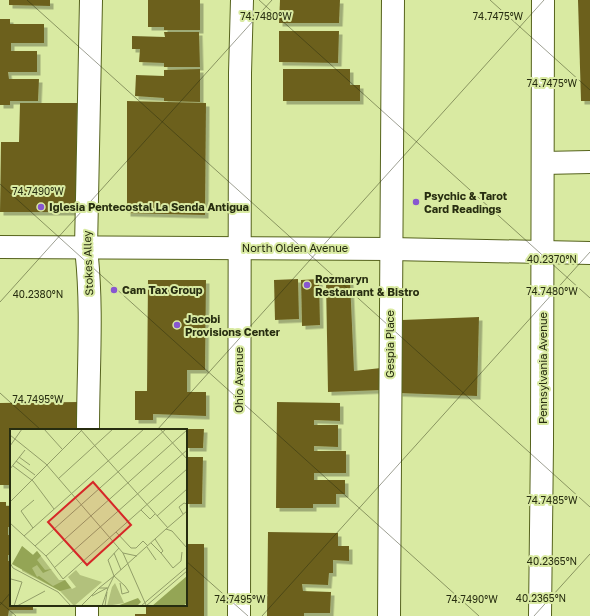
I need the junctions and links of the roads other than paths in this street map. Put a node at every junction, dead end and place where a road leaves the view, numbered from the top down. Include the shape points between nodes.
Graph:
1 (91, 0) edge
2 (242, 0) edge
3 (393, 0) edge
4 (543, 0) edge
5 (590, 162) edge
6 (543, 163) junction
7 (0, 247) edge
8 (86, 248) junction
9 (240, 248) junction
10 (390, 249) junction
11 (543, 252) junction
12 (590, 253) edge
13 (88, 429) edge
14 (87, 606) edge
15 (86, 616) edge
16 (239, 616) edge
17 (389, 616) edge
18 (540, 616) edge

1 - 8 street, Stokes Alley
2 - 9 street, Ohio Avenue
3 - 10 street, Gespia Place
4 - 6 street, Pennsylvania Avenue
5 - 6 street
6 - 11 street, Pennsylvania Avenue
7 - 8 street, North Olden Avenue
8 - 9 street, North Olden Avenue
8 - 13 street, Stokes Alley via 90,280
9 - 10 street, North Olden Avenue
9 - 16 street, Ohio Avenue
10 - 11 street, North Olden Avenue
10 - 17 street, Gespia Place
11 - 12 street, North Olden Avenue
11 - 18 street, Pennsylvania Avenue
14 - 15 street

